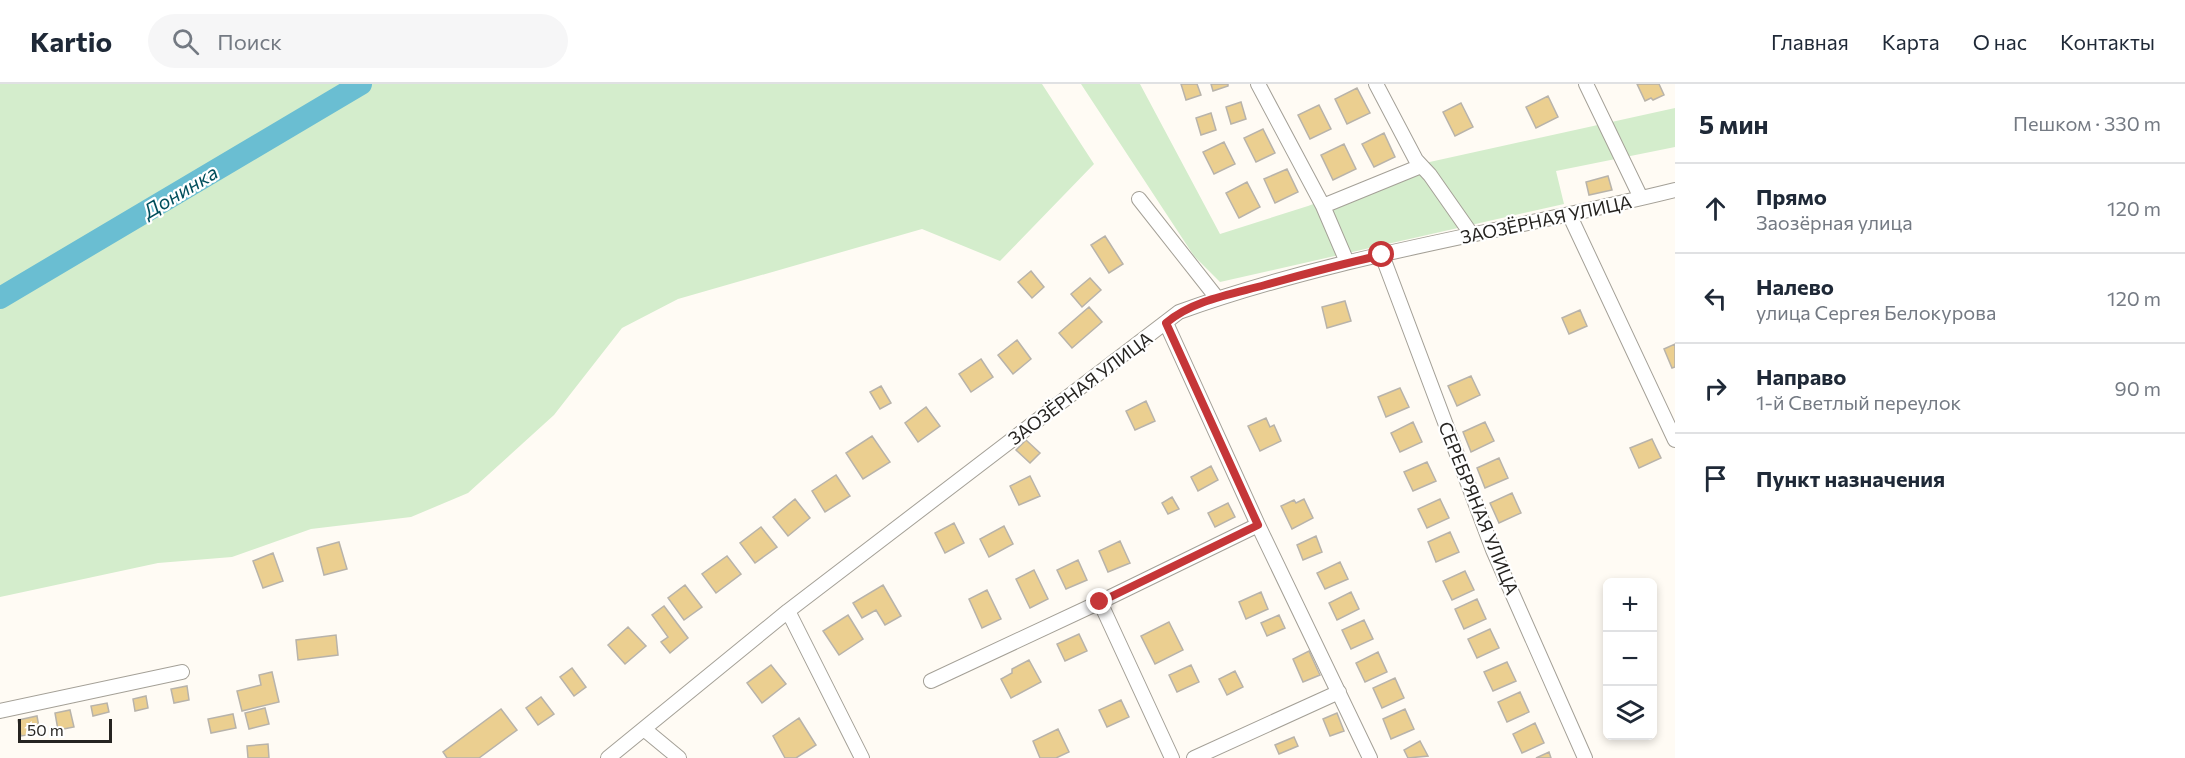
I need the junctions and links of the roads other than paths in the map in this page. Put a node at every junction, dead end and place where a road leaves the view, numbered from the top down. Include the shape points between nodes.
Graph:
1 (1258, 84) edge
2 (1376, 84) edge
3 (1586, 84) edge
4 (1421, 166) junction
5 (1675, 190) edge
6 (1641, 198) junction
7 (1139, 199) dead end
8 (1323, 206) junction
9 (1569, 214) junction
10 (1472, 235) junction
11 (1382, 255) junction
12 (1347, 262) junction
13 (1217, 298) junction
14 (1166, 323) junction
15 (1675, 440) edge
16 (1258, 525) junction
17 (1100, 602) junction
18 (788, 611) junction
19 (182, 672) dead end
20 (931, 681) dead end
21 (1338, 692) junction
22 (0, 711) edge
23 (644, 729) junction
24 (608, 758) edge
25 (679, 758) edge
26 (862, 758) edge
27 (1172, 758) edge
28 (1194, 758) edge
29 (1370, 758) edge
30 (1585, 758) edge

1 - 8 street
2 - 4 street
3 - 6 street
4 - 8 street
4 - 10 street
5 - 6 street, ЗАОЗЁРНАЯ УЛИЦА
6 - 9 street, ЗАОЗЁРНАЯ УЛИЦА
7 - 13 street
8 - 12 street
9 - 10 street, ЗАОЗЁРНАЯ УЛИЦА
9 - 15 street
10 - 11 street, ЗАОЗЁРНАЯ УЛИЦА
11 - 12 street, ЗАОЗЁРНАЯ УЛИЦА
11 - 30 street, СЕРЕБРЯНАЯ УЛИЦА via 1493,550
12 - 13 street, ЗАОЗЁРНАЯ УЛИЦА
13 - 14 street, ЗАОЗЁРНАЯ УЛИЦА via 1179,312
14 - 16 street
14 - 18 street, ЗАОЗЁРНАЯ УЛИЦА
16 - 17 street
16 - 21 street
17 - 20 street
17 - 27 street
18 - 23 street, ЗАОЗЁРНАЯ УЛИЦА
18 - 26 street
19 - 22 street
21 - 28 street
21 - 29 street
23 - 24 street, ЗАОЗЁРНАЯ УЛИЦА
23 - 25 street

